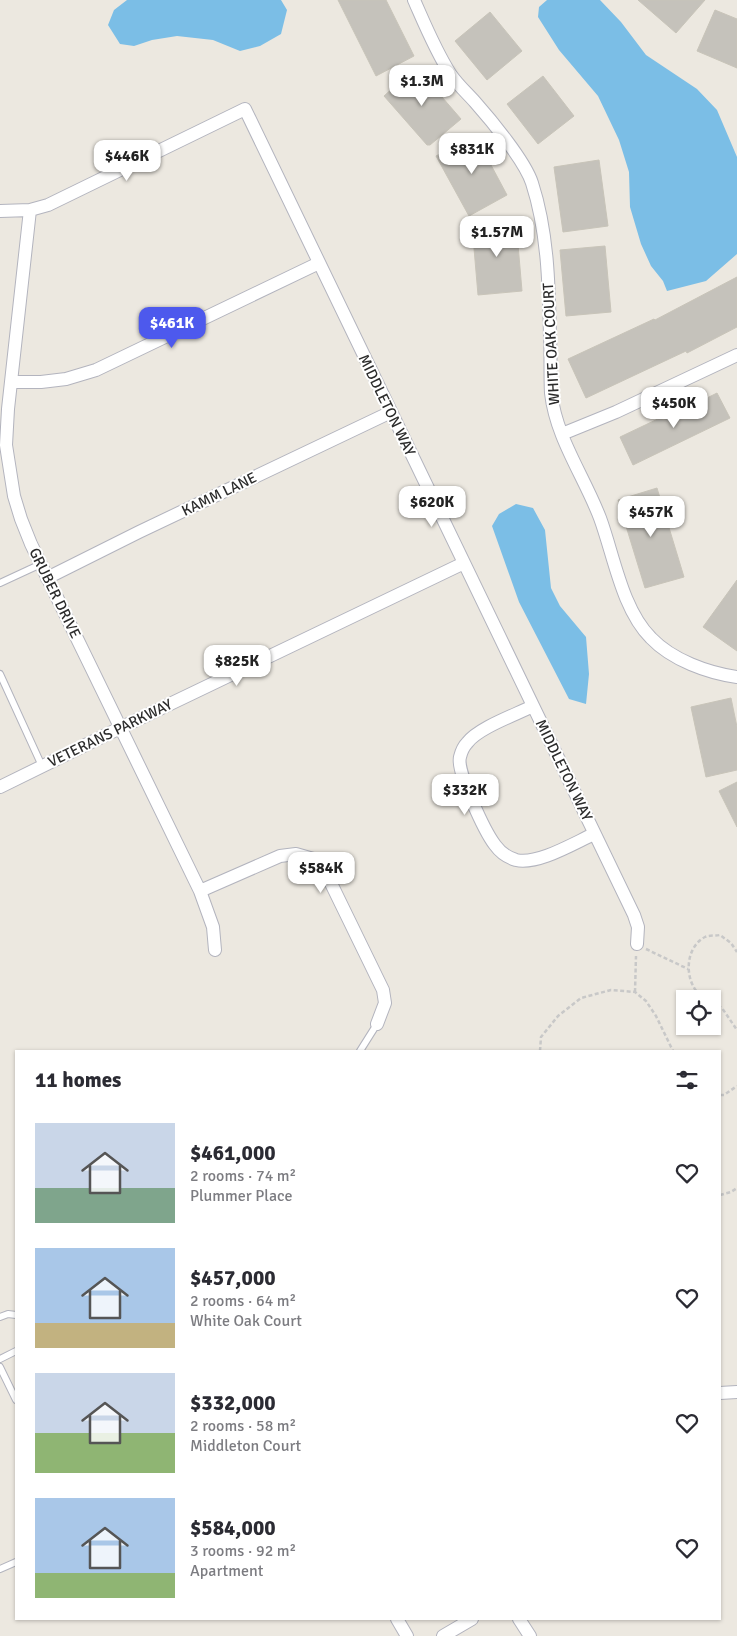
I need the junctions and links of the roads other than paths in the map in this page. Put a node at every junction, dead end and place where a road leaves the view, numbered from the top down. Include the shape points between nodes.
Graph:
1 (414, 0) edge
2 (30, 210) junction
3 (0, 211) edge
4 (319, 263) junction
5 (737, 355) edge
6 (11, 382) junction
7 (5, 398) edge
8 (391, 412) junction
9 (562, 434) junction
10 (464, 563) junction
11 (41, 564) junction
12 (47, 578) junction
13 (0, 583) edge
14 (0, 674) edge
15 (737, 677) edge
16 (533, 706) junction
17 (120, 728) junction
18 (42, 766) junction
19 (0, 787) edge
20 (594, 834) junction
21 (200, 891) junction
22 (637, 944) road end
23 (215, 950) dead end
24 (377, 1024) joint
25 (361, 1050) edge
26 (15, 1315) edge
27 (0, 1317) edge
28 (15, 1352) edge
29 (0, 1359) edge
30 (0, 1368) edge
31 (737, 1392) edge
32 (721, 1393) edge
33 (15, 1398) edge
34 (15, 1562) edge
35 (0, 1570) edge
36 (398, 1620) edge
37 (470, 1620) edge
38 (520, 1620) edge
39 (407, 1636) edge
40 (443, 1636) edge
41 (530, 1636) edge

1 - 9 street, WHITE OAK COURT via 451,74 518,157 532,181 543,228 550,294 551,392
2 - 3 street, MIDDLETON WAY
2 - 4 street, MIDDLETON WAY via 48,205 245,109
2 - 6 street, GRUBER DRIVE
4 - 6 street via 96,370 66,379
4 - 8 street, MIDDLETON WAY
5 - 9 street
6 - 7 street, GRUBER DRIVE
7 - 11 street, GRUBER DRIVE via 6,445 14,496
8 - 10 street, MIDDLETON WAY
8 - 12 street, KAMM LANE
9 - 15 street, WHITE OAK COURT via 599,516 633,616 652,639 676,657 701,668
10 - 16 street, MIDDLETON WAY
10 - 17 street, VETERANS PARKWAY
11 - 12 street, GRUBER DRIVE
11 - 13 lane
12 - 17 street, GRUBER DRIVE
14 - 18 lane
16 - 20 street, MIDDLETON WAY
16 - 20 street via 480,731 467,743 460,758 466,787 493,843 504,855 517,860 529,861 547,856
17 - 18 street, VETERANS PARKWAY
17 - 21 street, GRUBER DRIVE
18 - 19 street, VETERANS PARKWAY
20 - 22 street, MIDDLETON WAY via 634,915 638,927
21 - 23 street, GRUBER DRIVE via 213,927
21 - 24 street via 280,856 296,854 317,860 326,872 383,990 385,1003
24 - 25 lane
26 - 27 lane
28 - 29 lane
30 - 33 lane
31 - 32 street
34 - 35 lane
36 - 39 street
37 - 40 street
38 - 41 street

